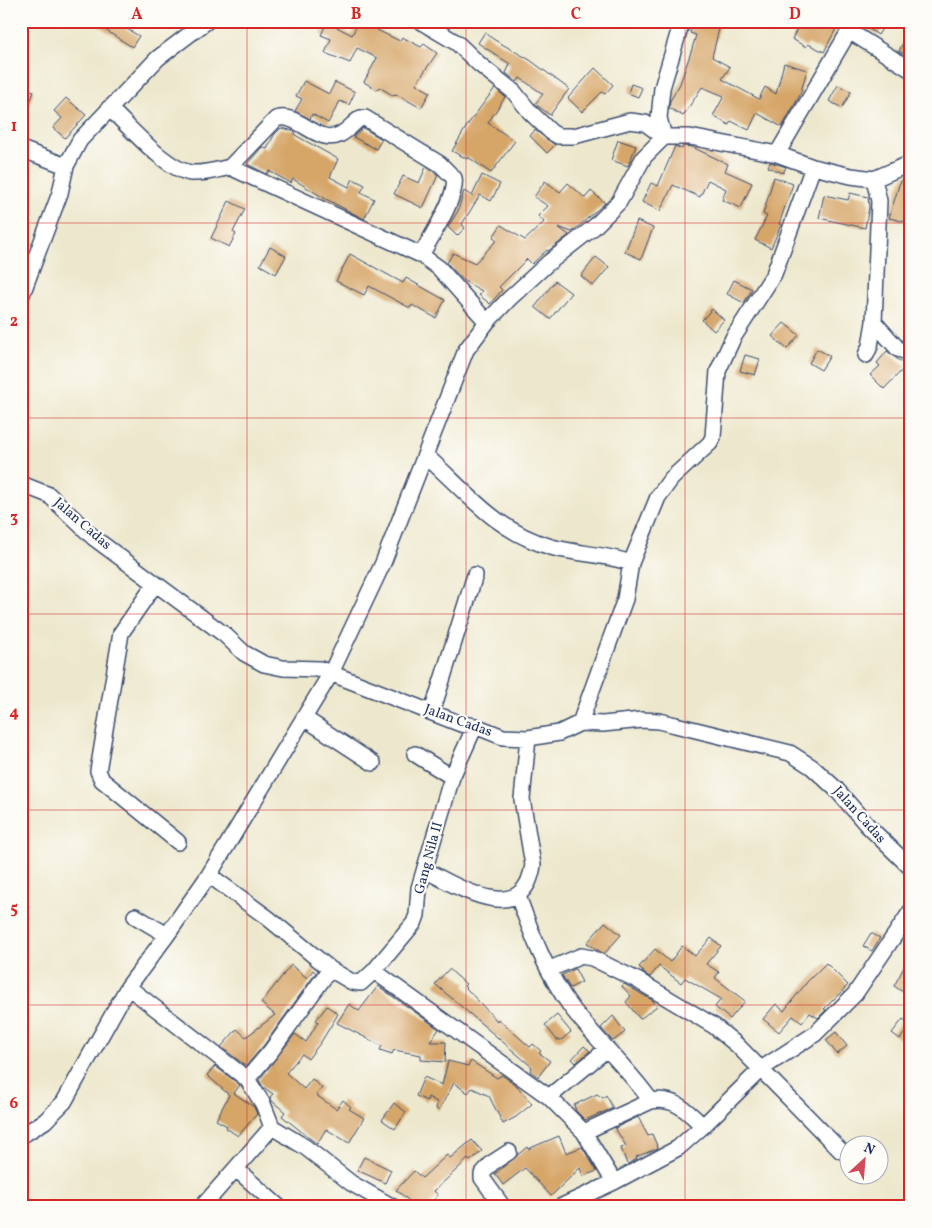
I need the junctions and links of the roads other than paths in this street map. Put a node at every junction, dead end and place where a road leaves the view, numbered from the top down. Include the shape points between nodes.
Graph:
1 (420, 21) edge
2 (682, 21) edge
3 (196, 23) edge
4 (852, 26) edge
5 (911, 70) edge
6 (110, 108) junction
7 (664, 137) junction
8 (21, 149) edge
9 (778, 154) junction
10 (911, 163) edge
11 (66, 166) junction
12 (230, 167) junction
13 (813, 167) junction
14 (874, 179) junction
15 (422, 255) junction
16 (21, 297) edge
17 (487, 322) junction
18 (874, 322) junction
19 (911, 353) edge
20 (866, 355) dead end
21 (424, 455) junction
22 (21, 484) edge
23 (631, 562) junction
24 (475, 575) dead end
25 (155, 584) junction
26 (332, 673) junction
27 (432, 712) junction
28 (304, 718) junction
29 (580, 723) junction
30 (475, 726) junction
31 (528, 738) junction
32 (415, 754) dead end
33 (373, 763) dead end
34 (452, 777) junction
35 (178, 842) dead end
36 (911, 868) edge
37 (426, 870) junction
38 (209, 874) junction
39 (518, 896) junction
40 (911, 911) edge
41 (135, 916) dead end
42 (167, 936) junction
43 (330, 969) junction
44 (550, 969) junction
45 (374, 971) junction
46 (128, 987) junction
47 (607, 1050) junction
48 (761, 1069) junction
49 (248, 1079) junction
50 (548, 1097) junction
51 (651, 1101) junction
52 (703, 1126) junction
53 (272, 1127) junction
54 (584, 1132) junction
55 (21, 1136) edge
56 (840, 1151) edge
57 (509, 1152) dead end
58 (236, 1169) junction
59 (614, 1182) junction
60 (202, 1207) edge
61 (279, 1207) edge
62 (394, 1207) edge
63 (503, 1207) edge
64 (560, 1207) edge

1 - 7 street via 457,43 514,92 530,112 558,136 574,136 630,121 645,123
2 - 7 street via 662,88 659,118
3 - 6 street
4 - 5 street
4 - 9 street
6 - 11 street via 80,140
6 - 12 street via 174,166 189,173
7 - 9 street via 690,138
7 - 17 street via 644,156 620,202 547,264
8 - 11 street
9 - 13 street
10 - 14 street
11 - 16 street via 60,193
12 - 15 street
12 - 15 street via 276,119 286,117 321,134 334,136 365,118 440,164 454,178 452,195
13 - 14 street
13 - 23 street via 774,274 733,338 718,371 713,437 671,479 658,497
14 - 18 street via 879,200
15 - 17 street via 439,268
17 - 21 street via 466,350
18 - 19 street via 898,349
18 - 20 street
21 - 23 street via 492,518 527,538 552,547
21 - 26 street via 383,563
22 - 25 street, Jalan Cadas via 49,495 94,538
23 - 29 street via 625,599
24 - 27 street
25 - 26 street, Jalan Cadas via 256,660 273,667 308,667
25 - 35 street via 121,633 98,772 107,784
26 - 27 street, Jalan Cadas
26 - 28 street
27 - 30 street, Jalan Cadas
28 - 33 street
28 - 38 street
29 - 31 street, Jalan Cadas via 559,733
29 - 36 street, Jalan Cadas via 658,721 790,753 812,767 836,789
30 - 31 street, Jalan Cadas via 503,737
30 - 34 street, Gang Nila II
31 - 39 street via 522,799 533,865 528,884
32 - 34 street
34 - 37 street, Gang Nila II
37 - 39 street via 460,888 496,899 509,900
37 - 45 street, Gang Nila II via 418,895 416,918
38 - 42 street
38 - 43 street
39 - 44 street via 534,939
40 - 48 street via 855,994 833,1018 815,1034
41 - 42 street
42 - 46 street
43 - 45 street, Gang Nila II via 356,983 361,983
43 - 49 street
44 - 47 street via 572,1008
44 - 48 street via 581,956 592,958 637,980 714,1026
45 - 50 street
46 - 49 street
46 - 55 street via 64,1102 45,1121
47 - 50 street
47 - 51 street via 634,1077
48 - 52 street
48 - 56 street
49 - 53 street
50 - 54 street
51 - 52 street via 673,1102 682,1106
51 - 54 street
52 - 59 street via 678,1148
53 - 58 street
53 - 62 street via 305,1147 351,1183
54 - 59 street
57 - 63 street via 482,1174
58 - 60 street
58 - 61 street
59 - 64 street

